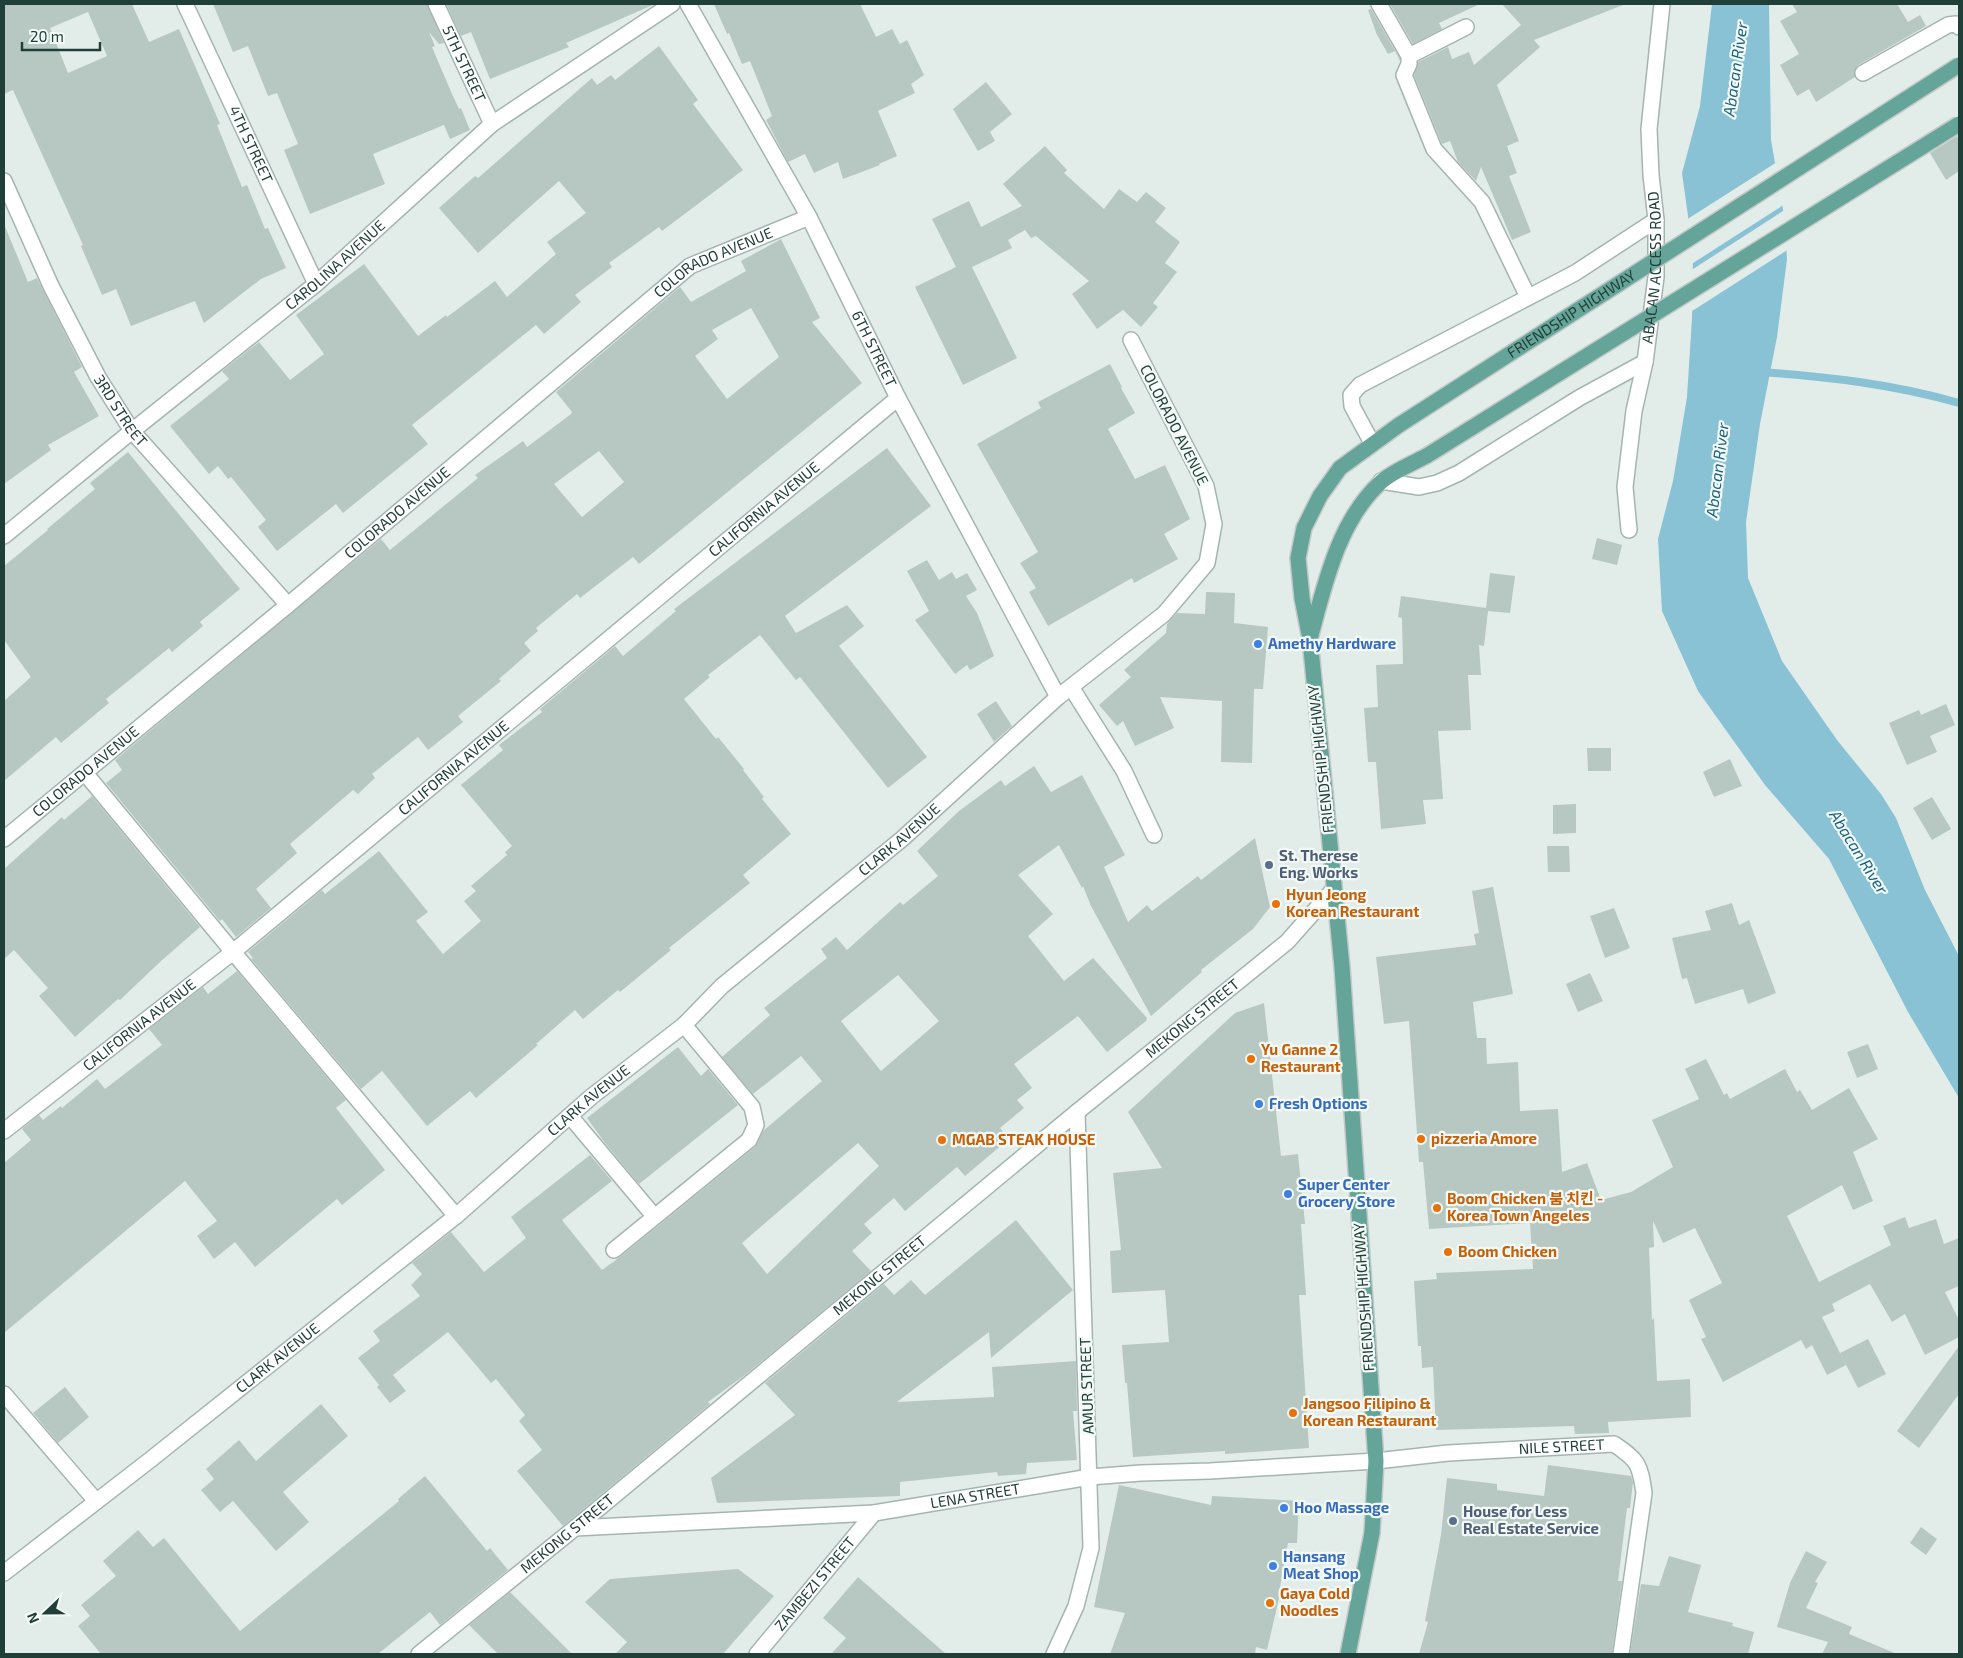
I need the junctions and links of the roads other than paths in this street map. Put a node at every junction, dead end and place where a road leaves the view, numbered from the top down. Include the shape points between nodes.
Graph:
1 (185, 4) edge
2 (436, 4) edge
3 (672, 4) edge
4 (688, 4) edge
5 (1379, 4) edge
6 (1662, 4) edge
7 (1466, 27) dead end
8 (1959, 27) edge
9 (1409, 56) junction
10 (1959, 64) edge
11 (1862, 73) dead end
12 (492, 124) junction
13 (1959, 124) edge
14 (4, 181) edge
15 (809, 217) junction
16 (1656, 220) junction
17 (316, 284) junction
18 (1528, 298) junction
19 (1131, 340) dead end
20 (1645, 362) junction
21 (898, 398) junction
22 (132, 431) junction
23 (1372, 443) junction
24 (1382, 481) junction
25 (1628, 530) dead end
26 (4, 536) edge
27 (288, 605) junction
28 (1164, 614) joint
29 (1310, 639) junction
30 (1070, 687) junction
31 (1058, 697) junction
32 (85, 773) junction
33 (1154, 835) dead end
34 (4, 839) edge
35 (1334, 888) junction
36 (233, 952) junction
37 (684, 1025) junction
38 (1077, 1112) junction
39 (570, 1116) junction
40 (4, 1131) edge
41 (456, 1216) junction
42 (654, 1216) junction
43 (614, 1250) dead end
44 (4, 1394) edge
45 (1376, 1461) junction
46 (1090, 1477) junction
47 (96, 1501) junction
48 (874, 1513) junction
49 (575, 1528) junction
50 (4, 1574) edge
51 (419, 1654) edge
52 (757, 1654) edge
53 (1054, 1654) edge
54 (1348, 1654) edge
55 (1621, 1654) edge

1 - 17 street, 4TH STREET
2 - 12 street, 5TH STREET
3 - 12 street, CAROLINA AVENUE
4 - 15 street, 6TH STREET
5 - 9 street
6 - 16 street, ABACAN ACCESS ROAD via 1650,129
7 - 9 street
8 - 11 street via 1948,25
9 - 18 street via 1404,75 1434,149 1482,202
10 - 23 main road, FRIENDSHIP HIGHWAY, bridge
12 - 17 street, CAROLINA AVENUE
13 - 24 main road, FRIENDSHIP HIGHWAY, bridge
14 - 22 street, 3RD STREET via 51,286 98,377
15 - 21 street, 6TH STREET
15 - 27 street, COLORADO AVENUE via 690,266
16 - 18 street via 1576,273
16 - 20 street, ABACAN ACCESS ROAD via 1656,277
17 - 22 street, CAROLINA AVENUE
18 - 23 street via 1360,386 1351,395 1352,406
19 - 28 street, COLORADO AVENUE via 1206,486 1214,524 1207,563
20 - 24 street via 1437,483 1419,488
20 - 25 street, ABACAN ACCESS ROAD via 1634,411 1624,487
21 - 31 street, 6TH STREET
21 - 36 street, CALIFORNIA AVENUE
22 - 26 street, CAROLINA AVENUE
22 - 27 street, 3RD STREET
23 - 29 main road, FRIENDSHIP HIGHWAY via 1340,468 1320,496 1304,528 1298,558
24 - 29 main road, FRIENDSHIP HIGHWAY via 1360,506 1339,543
27 - 32 street, COLORADO AVENUE
28 - 30 street, CLARK AVENUE
29 - 35 main road, FRIENDSHIP HIGHWAY
30 - 31 street, CLARK AVENUE
30 - 33 street via 1124,771
31 - 37 street, CLARK AVENUE via 902,839 722,986
32 - 34 street, COLORADO AVENUE
32 - 36 street
35 - 38 street, MEKONG STREET via 1287,942
35 - 45 main road, FRIENDSHIP HIGHWAY
36 - 40 street, CALIFORNIA AVENUE
36 - 41 street
37 - 39 street, CLARK AVENUE
37 - 42 street via 752,1108 756,1125 749,1140
38 - 46 street, AMUR STREET
38 - 49 street, MEKONG STREET
39 - 41 street, CLARK AVENUE
39 - 42 street
41 - 47 street, CLARK AVENUE
42 - 43 street
44 - 47 street
45 - 46 street, LENA STREET
45 - 54 main road, FRIENDSHIP HIGHWAY via 1372,1533
45 - 55 street, NILE STREET via 1448,1453 1614,1444 1631,1455 1641,1472 1644,1493
46 - 48 street, LENA STREET
46 - 53 street, AMUR STREET via 1091,1548 1076,1606
47 - 50 street, CLARK AVENUE
48 - 49 street, LENA STREET
48 - 52 street, ZAMBEZI STREET
49 - 51 street, MEKONG STREET

